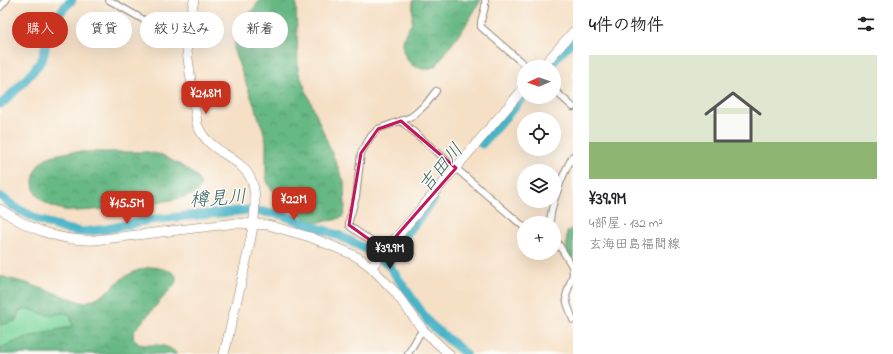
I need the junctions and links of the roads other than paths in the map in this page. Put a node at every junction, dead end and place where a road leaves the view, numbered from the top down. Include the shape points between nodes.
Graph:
1 (6, 0) edge
2 (110, 0) edge
3 (194, 0) edge
4 (486, 0) edge
5 (0, 7) edge
6 (191, 12) edge
7 (140, 17) edge
8 (573, 32) edge
9 (187, 48) edge
10 (519, 60) edge
11 (548, 60) edge
12 (436, 91) dead end
13 (517, 96) edge
14 (561, 96) edge
15 (573, 107) edge
16 (401, 121) junction
17 (573, 156) edge
18 (456, 168) junction
19 (0, 209) edge
20 (550, 216) edge
21 (517, 221) edge
22 (253, 223) junction
23 (561, 250) edge
24 (383, 252) junction
25 (372, 266) junction
26 (573, 274) edge
27 (573, 320) edge
28 (423, 330) junction
29 (224, 354) edge
30 (408, 354) edge
31 (449, 354) edge

1 - 5 street
2 - 7 street
3 - 6 street
4 - 10 street via 481,27
8 - 11 street
9 - 22 street via 199,129 208,143 249,175 254,189
12 - 16 street via 421,110
13 - 18 street
14 - 15 street
16 - 18 street
16 - 24 street via 378,129 361,153 356,197 349,221 352,228
17 - 20 street
18 - 21 street
18 - 24 street
19 - 22 street via 32,227 65,238 84,240
22 - 25 street via 281,228 329,244
22 - 29 street
23 - 26 street via 572,266
24 - 25 street
25 - 28 street
26 - 27 street via 566,296
28 - 30 street
28 - 31 street

